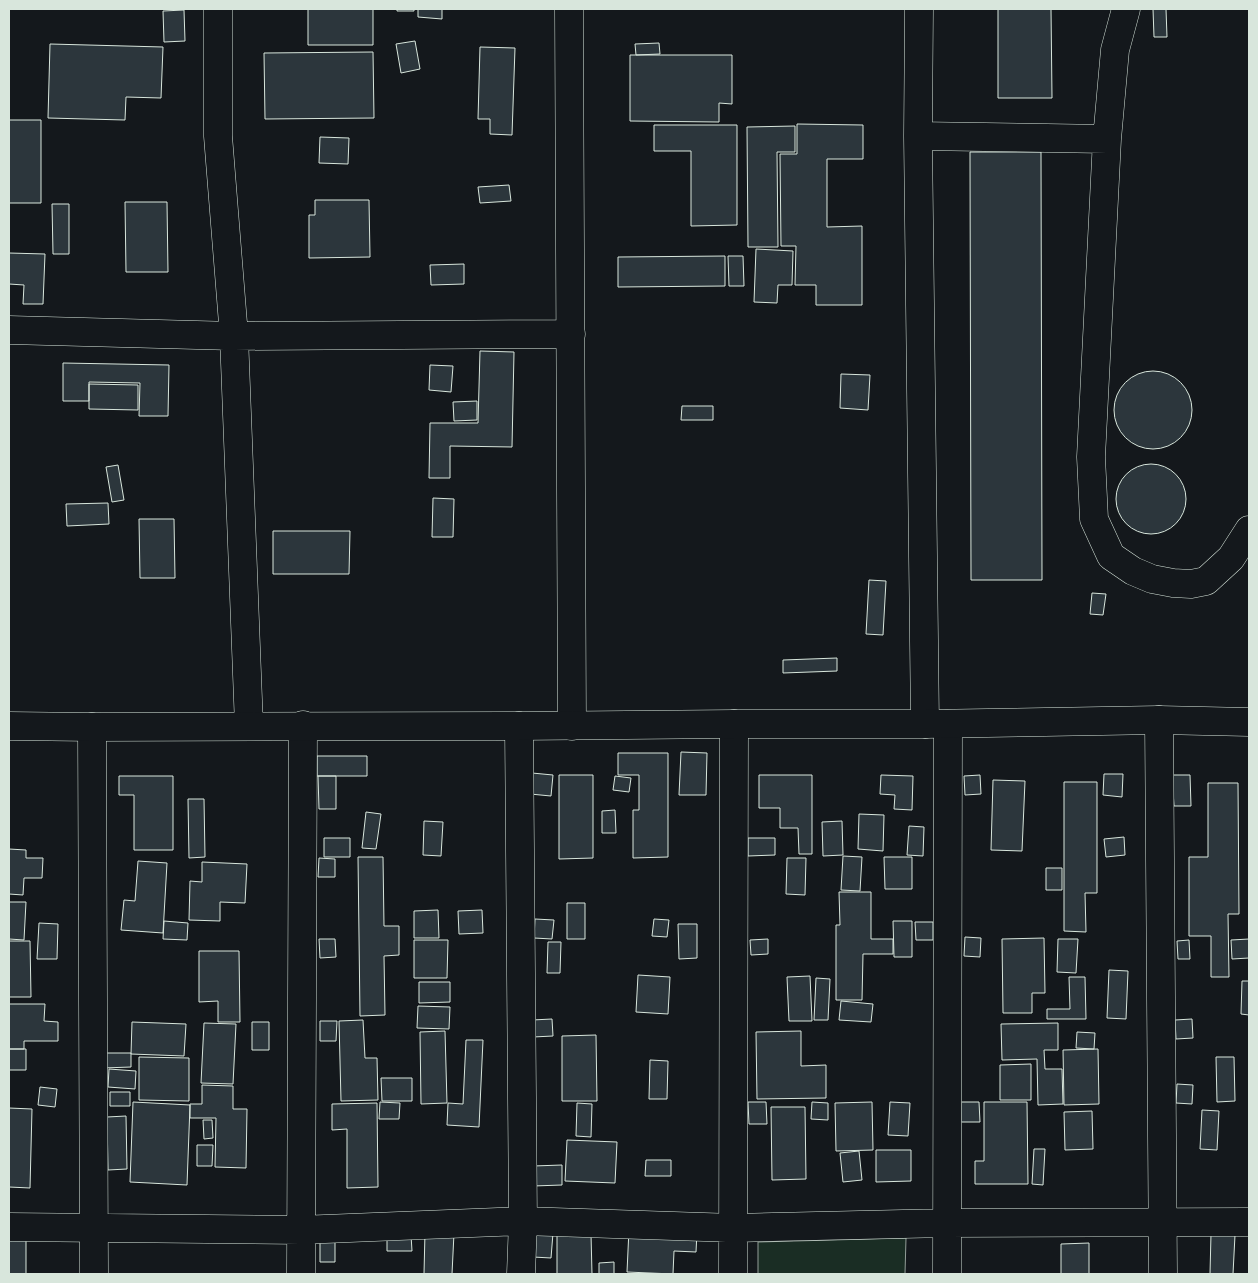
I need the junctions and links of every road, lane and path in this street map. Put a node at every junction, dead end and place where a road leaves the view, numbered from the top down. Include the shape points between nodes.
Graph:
1 (218, 9) edge
2 (569, 9) edge
3 (919, 9) edge
4 (1126, 9) edge
5 (918, 136) junction
6 (1107, 139) junction
7 (9, 330) edge
8 (571, 334) junction
9 (234, 336) junction
10 (1249, 530) edge
11 (1159, 720) junction
12 (1249, 722) edge
13 (734, 724) junction
14 (936, 724) junction
15 (303, 725) junction
16 (9, 726) edge
17 (249, 726) junction
18 (519, 726) junction
19 (572, 726) junction
20 (92, 727) junction
21 (522, 1221) junction
22 (1163, 1221) junction
23 (1249, 1222) edge
24 (946, 1223) junction
25 (9, 1227) edge
26 (95, 1228) junction
27 (734, 1228) junction
28 (300, 1230) junction
29 (94, 1274) edge
30 (301, 1274) edge
31 (520, 1274) edge
32 (733, 1274) edge
33 (946, 1274) edge
34 (1162, 1274) edge

1 - 9 street via 218,136
2 - 8 street
3 - 5 street
4 - 6 street via 1114,50
5 - 6 street
5 - 14 street
6 - 10 street via 1091,457 1094,518 1111,556 1133,571 1173,583 1206,581 1232,558
7 - 9 street
8 - 9 street
8 - 19 street
9 - 17 street
11 - 12 street
11 - 14 street
11 - 22 street
13 - 14 street
13 - 19 street
13 - 27 street
14 - 24 street
15 - 17 street
15 - 18 street
15 - 28 street
16 - 20 street
17 - 20 street
18 - 19 street
18 - 21 street
20 - 26 street
21 - 27 street
21 - 28 street
21 - 31 street
22 - 23 street
22 - 24 street
22 - 34 street
24 - 27 street
24 - 33 street
25 - 26 street
26 - 28 street
26 - 29 street
27 - 32 street
28 - 30 street

